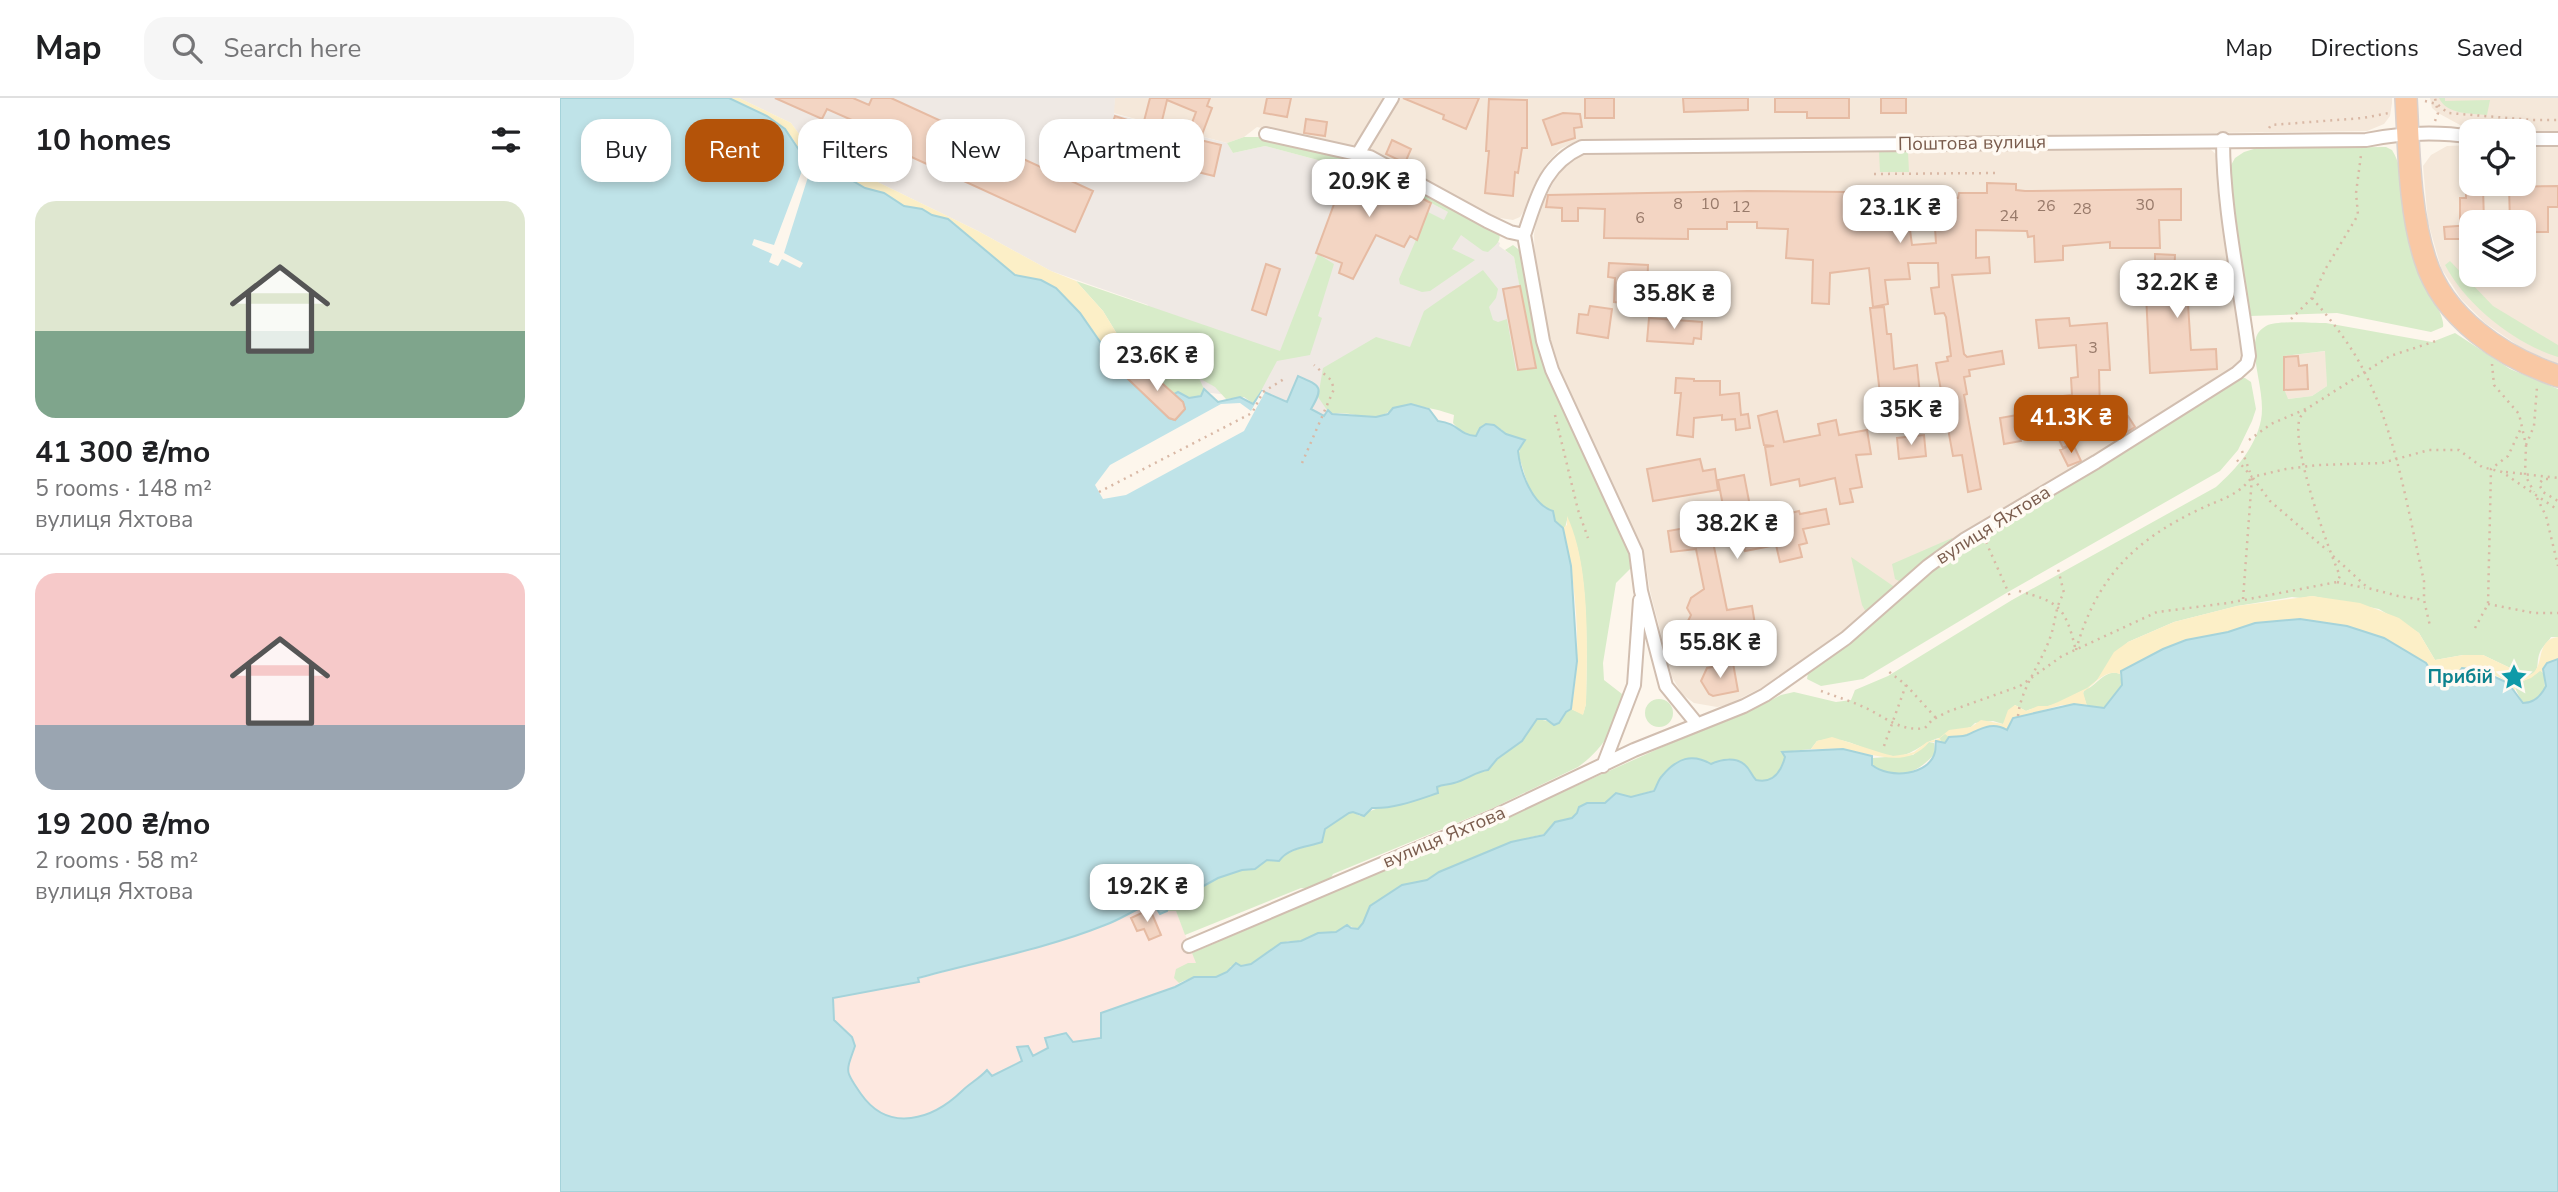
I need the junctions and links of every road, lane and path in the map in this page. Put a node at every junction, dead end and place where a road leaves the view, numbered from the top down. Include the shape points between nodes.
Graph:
1 (1392, 98) edge
2 (2406, 98) edge
3 (2435, 98) edge
4 (2437, 104) junction
5 (2389, 113) dead end
6 (2558, 120) edge
7 (2408, 133) junction
8 (2430, 133) junction
9 (1266, 134) dead end
10 (2459, 136) edge
11 (2223, 139) junction
12 (2266, 139) junction
13 (2366, 139) junction
14 (2536, 139) edge
15 (2558, 139) edge
16 (1358, 154) junction
17 (1997, 173) dead end
18 (1874, 174) dead end
19 (1524, 235) junction
20 (2312, 298) junction
21 (2291, 319) dead end
22 (2436, 341) dead end
23 (2501, 350) junction
24 (1314, 365) dead end
25 (2549, 373) edge
26 (2366, 374) junction
27 (1284, 379) dead end
28 (1554, 407) dead end
29 (2308, 408) junction
30 (2522, 426) junction
31 (2249, 440) dead end
32 (2526, 445) junction
33 (2242, 452) dead end
34 (2395, 458) junction
35 (2238, 460) dead end
36 (1302, 463) dead end
37 (2304, 467) junction
38 (2491, 469) junction
39 (2502, 472) junction
40 (2525, 475) junction
41 (2252, 477) junction
42 (2557, 478) edge
43 (1099, 492) dead end
44 (2536, 495) junction
45 (2558, 502) edge
46 (2558, 510) edge
47 (1981, 529) junction
48 (1588, 538) dead end
49 (2330, 553) junction
50 (2558, 566) edge
51 (2058, 569) dead end
52 (2337, 582) junction
53 (2368, 588) junction
54 (2019, 590) dead end
55 (1641, 591) junction
56 (2010, 596) dead end
57 (2243, 600) junction
58 (2424, 600) junction
59 (2488, 604) junction
60 (2057, 605) junction
61 (2558, 613) edge
62 (2430, 626) dead end
63 (2475, 628) dead end
64 (2076, 650) junction
65 (1888, 671) dead end
66 (2031, 679) junction
67 (1906, 685) junction
68 (1821, 691) dead end
69 (2018, 716) dead end
70 (1936, 718) junction
71 (1891, 723) junction
72 (1697, 724) junction
73 (1884, 746) dead end
74 (1603, 766) junction
75 (1189, 946) dead end

1 - 16 street
2 - 7 highway
3 - 4 path
4 - 6 path via 2448,113
4 - 8 path
5 - 12 path via 2270,125
7 - 8 street, Поштова вулиця
7 - 13 street, Поштова вулиця
7 - 23 highway via 2417,225 2430,273 2463,320
8 - 10 street, Поштова вулиця
9 - 16 street
11 - 12 street, Поштова вулиця
11 - 19 street, Поштова вулиця via 1582,146 1553,167
11 - 47 street, вулиця Яхтова via 2232,251 2249,356 2246,364 2096,462
12 - 13 street, Поштова вулиця
13 - 20 path via 2358,170 2358,215
14 - 15 street
16 - 19 street via 1487,221
17 - 18 path
19 - 55 street via 1552,370 1636,552
20 - 21 path
20 - 26 path
22 - 26 path via 2390,356
23 - 25 highway
23 - 30 path via 2492,363 2494,385 2519,414
24 - 36 path via 1334,389
25 - 32 path
26 - 29 path
26 - 34 path
27 - 43 path via 1263,392 1252,414
28 - 48 path
29 - 31 path via 2270,424
29 - 37 path via 2299,418
30 - 32 path
30 - 38 path via 2508,456
32 - 40 path
33 - 41 path
34 - 37 path via 2382,463
34 - 38 path via 2429,450 2459,450
34 - 58 path via 2424,581
35 - 41 path
37 - 41 path
37 - 49 path
38 - 39 path
38 - 59 path
39 - 40 path
39 - 44 path
40 - 42 path
40 - 44 path
41 - 49 path via 2270,500
41 - 57 path
41 - 64 path via 2238,493 2152,534 2122,562 2099,591
42 - 45 path via 2539,485
44 - 46 path
44 - 50 path
47 - 56 path
47 - 72 street, вулиця Яхтова via 1928,566 1809,666 1754,701
49 - 52 path via 2340,576
49 - 53 path
51 - 60 path via 2063,593
52 - 53 path
52 - 57 path
53 - 58 path
54 - 60 path
55 - 72 street via 1666,686
55 - 74 street via 1634,685
57 - 64 path via 2157,612
58 - 62 path
59 - 61 path
59 - 63 path
60 - 64 path via 2070,626
60 - 66 path via 2052,632
64 - 66 path
65 - 67 path
66 - 69 path
66 - 70 path
67 - 70 path
67 - 71 path
68 - 71 path
70 - 71 path via 1925,729
71 - 73 path
72 - 74 street, вулиця Яхтова
74 - 75 street, вулиця Яхтова

